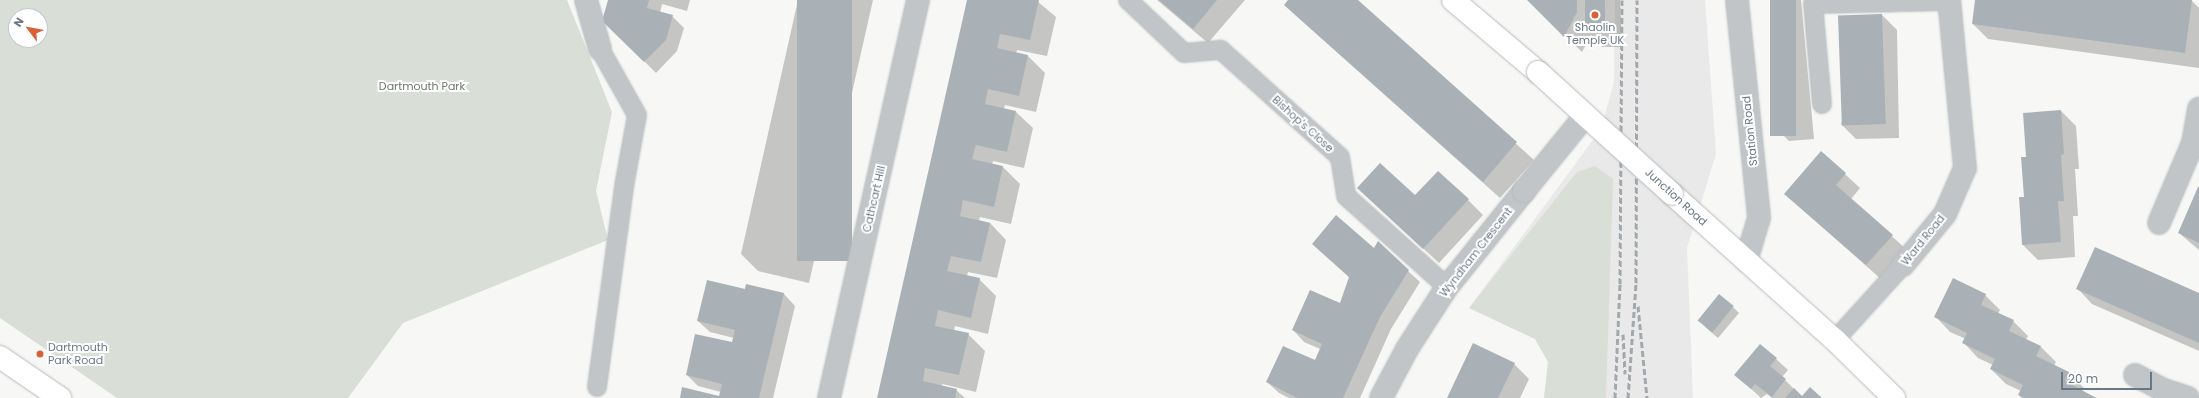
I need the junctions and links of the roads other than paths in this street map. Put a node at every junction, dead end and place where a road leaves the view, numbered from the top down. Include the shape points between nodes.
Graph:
1 (586, 0) edge
2 (918, 0) edge
3 (1128, 0) edge
4 (1453, 0) edge
5 (1737, 0) edge
6 (1949, 1) edge
7 (1813, 2) edge
8 (600, 49) joint
9 (1822, 104) dead end
10 (2199, 109) edge
11 (1586, 116) junction
12 (2159, 223) dead end
13 (1746, 261) junction
14 (1903, 266) joint
15 (1447, 287) junction
16 (1835, 340) junction
17 (0, 357) edge
18 (2135, 375) dead end
19 (598, 387) dead end
20 (2159, 394) edge
21 (60, 398) edge
22 (829, 398) edge
23 (1381, 398) edge
24 (1894, 398) edge
25 (2188, 398) edge

1 - 8 street
2 - 22 street, Cathcart Hill
3 - 15 lane, Bishop's Close via 1184,53 1221,50 1257,82 1340,157 1346,196
4 - 11 main road, Junction Road, bridge
5 - 13 street, Station Road via 1759,218
6 - 7 lane
6 - 14 street, Ward Road via 1966,168 1945,214
7 - 9 lane
8 - 19 lane via 637,115 625,181
10 - 12 street via 2193,143
11 - 13 main road, Junction Road, bridge
11 - 15 street, Wyndham Crescent, bridge
13 - 16 main road, Junction Road
14 - 16 lane, Ward Road
15 - 23 street, Wyndham Crescent via 1407,349
16 - 24 main road, Junction Road
17 - 21 main road
18 - 20 street
20 - 25 street

